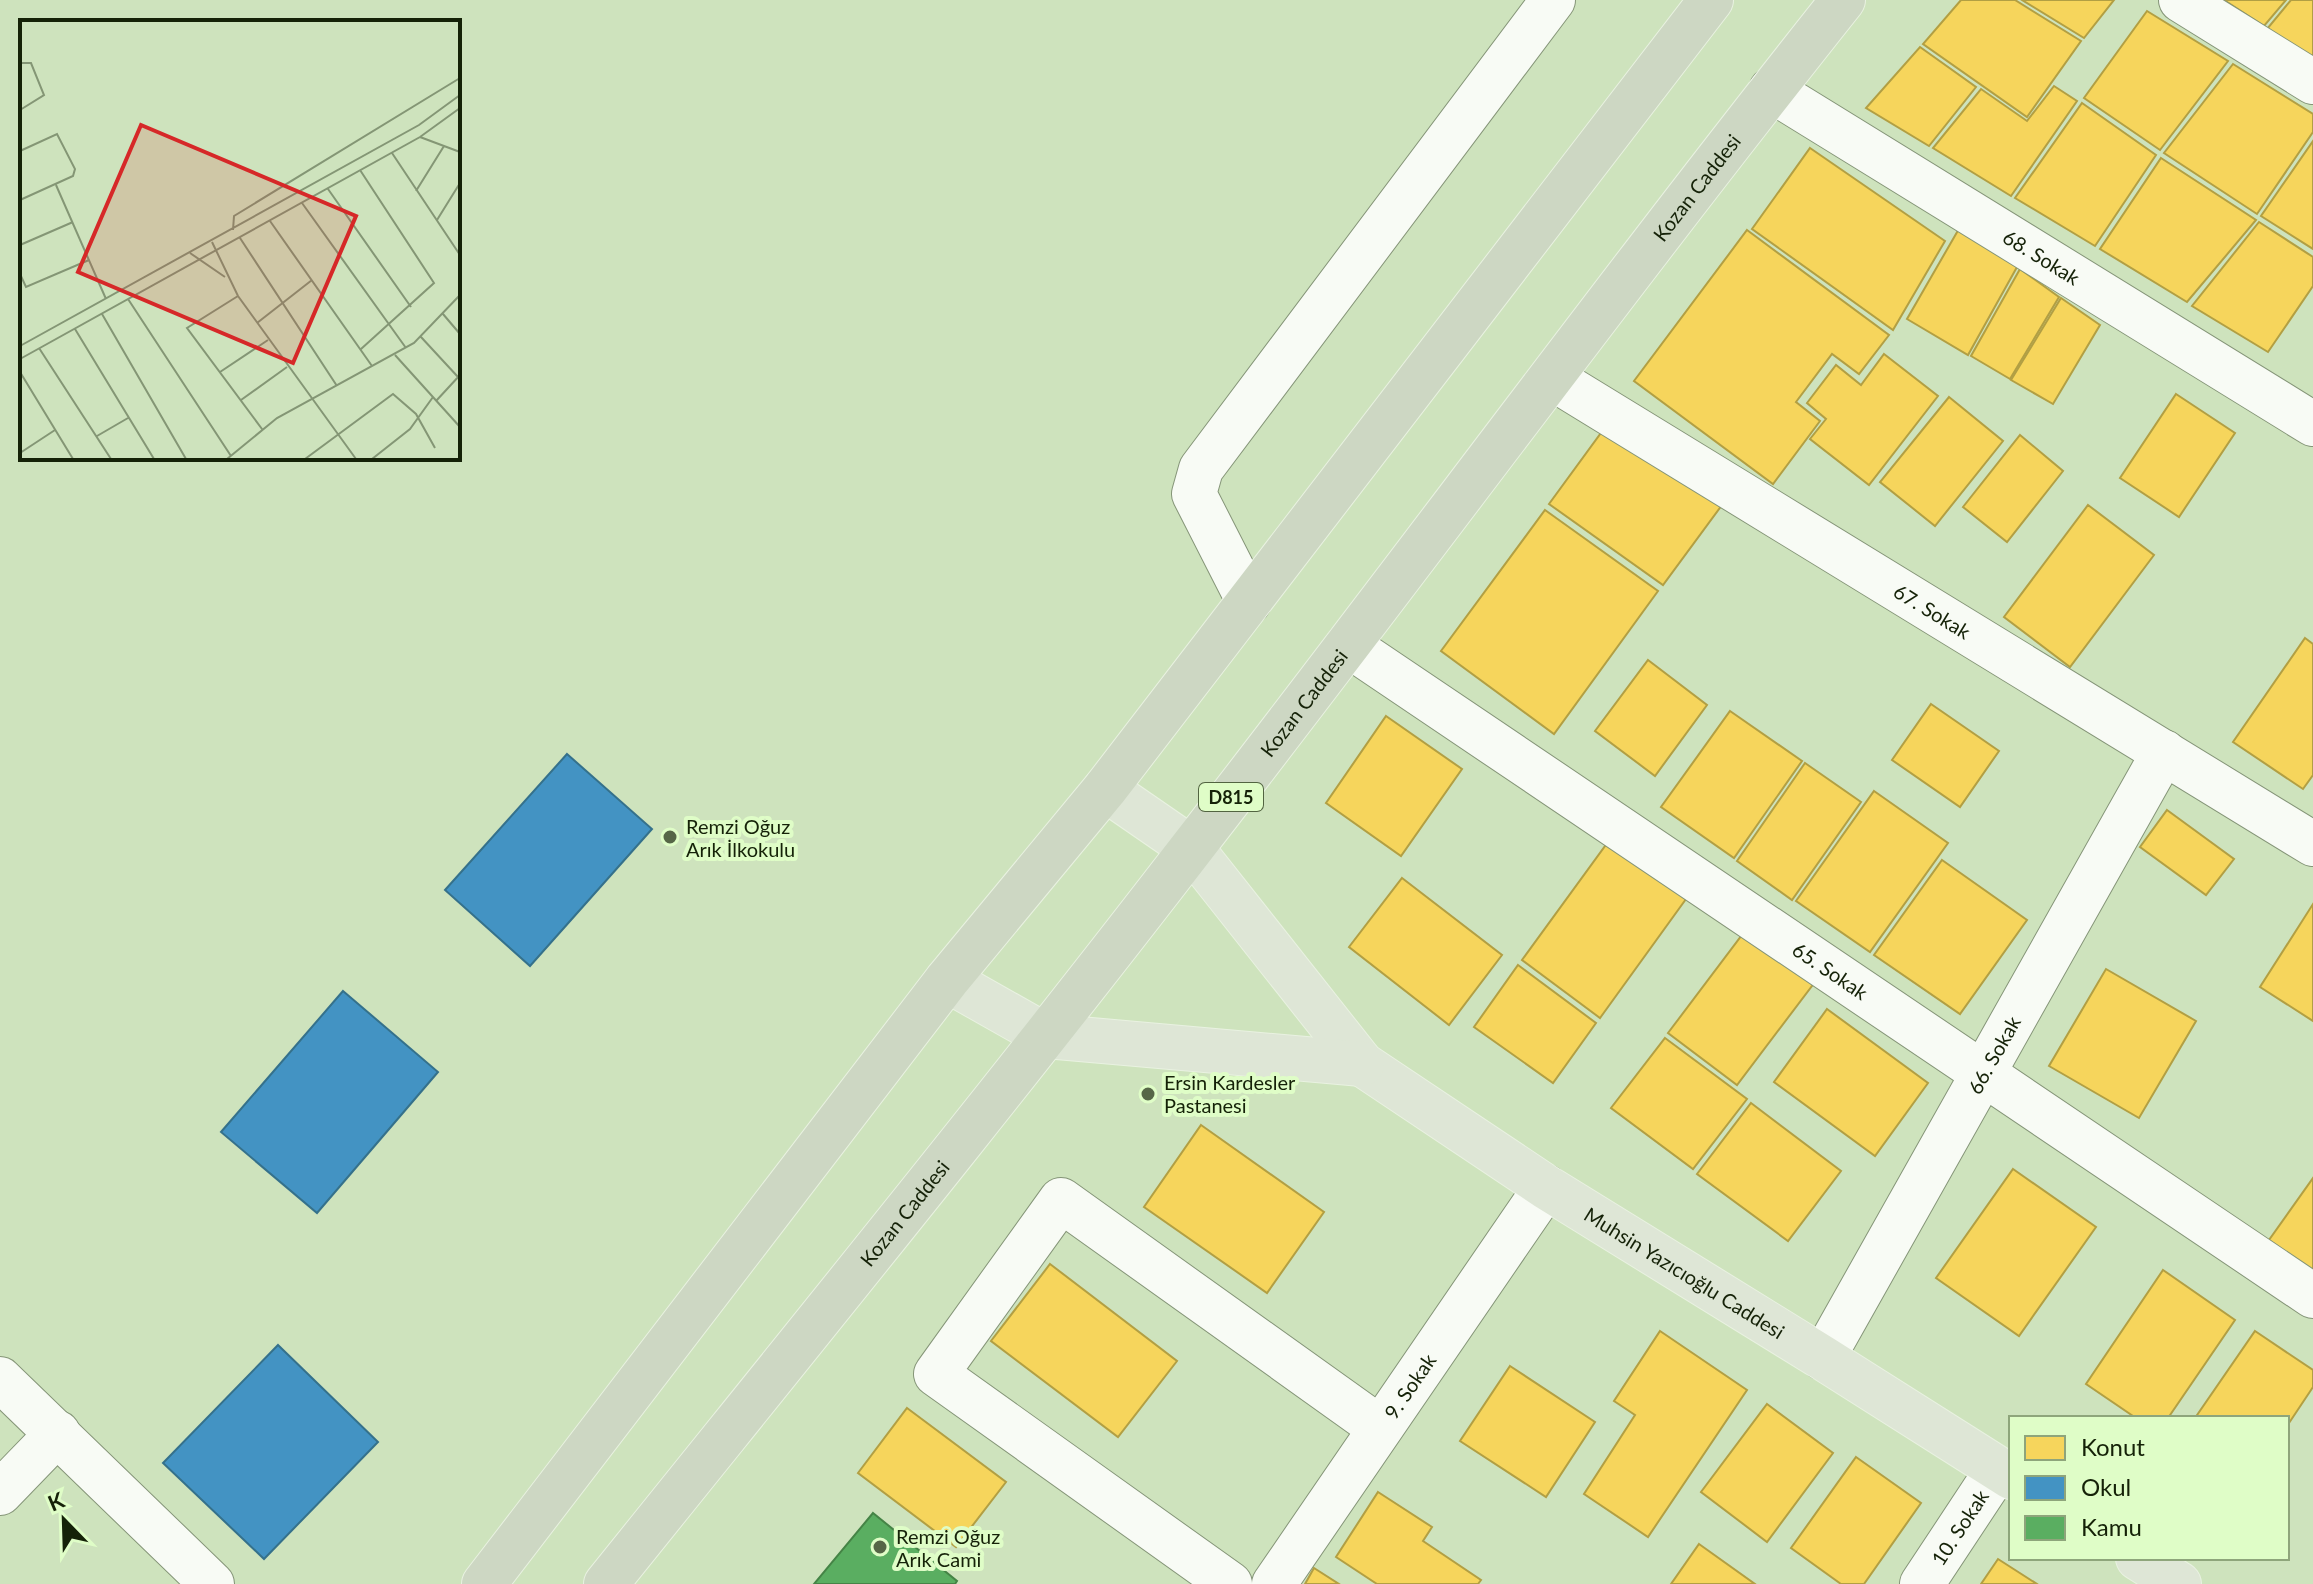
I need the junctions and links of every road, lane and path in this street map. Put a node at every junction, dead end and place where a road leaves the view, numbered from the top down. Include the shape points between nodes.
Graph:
1 (1553, 0) edge
2 (1711, 0) edge
3 (1843, 0) edge
4 (2181, 0) edge
5 (2313, 82) edge
6 (1771, 90) junction
7 (1552, 378) junction
8 (2313, 424) edge
9 (1249, 602) junction
10 (1348, 645) junction
11 (2164, 752) junction
12 (1105, 789) junction
13 (2313, 844) edge
14 (1192, 849) junction
15 (947, 980) junction
16 (1046, 1036) junction
17 (1362, 1064) junction
18 (1983, 1073) junction
19 (1546, 1187) junction
20 (2313, 1296) edge
21 (1823, 1358) junction
22 (0, 1379) edge
23 (1380, 1428) junction
24 (58, 1433) junction
25 (2005, 1473) edge
26 (0, 1493) edge
27 (2141, 1560) edge
28 (212, 1584) edge
29 (484, 1584) edge
30 (606, 1584) edge
31 (1230, 1584) edge
32 (1274, 1584) edge
33 (1922, 1584) edge
34 (2179, 1584) edge

1 - 9 street via 1201,469 1194,494
2 - 9 highway
3 - 6 highway, Kozan Caddesi / D815
4 - 5 street
6 - 7 highway, Kozan Caddesi / D815
6 - 8 street, 68. Sokak
7 - 10 highway, Kozan Caddesi / D815
7 - 11 street, 67. Sokak
9 - 12 highway
10 - 14 highway, Kozan Caddesi / D815
10 - 18 street, 65. Sokak
11 - 13 street, 67. Sokak
11 - 18 street, 66. Sokak
12 - 14 main road
12 - 15 highway
14 - 16 highway, Kozan Caddesi / D815
14 - 17 main road
15 - 16 main road
15 - 29 highway
16 - 17 main road
16 - 30 highway, Kozan Caddesi / D815
17 - 19 main road, Muhsin Yazıcıoğlu Caddesi
18 - 20 street, 65. Sokak
18 - 21 street, 66. Sokak
19 - 21 main road, Muhsin Yazıcıoğlu Caddesi
19 - 23 street, 9. Sokak
21 - 25 main road, Muhsin Yazıcıoğlu Caddesi
22 - 24 street
23 - 31 street via 1061,1200 936,1374
23 - 32 street, 9. Sokak
24 - 26 street
24 - 28 street
25 - 33 street, 10. Sokak
27 - 34 main road

